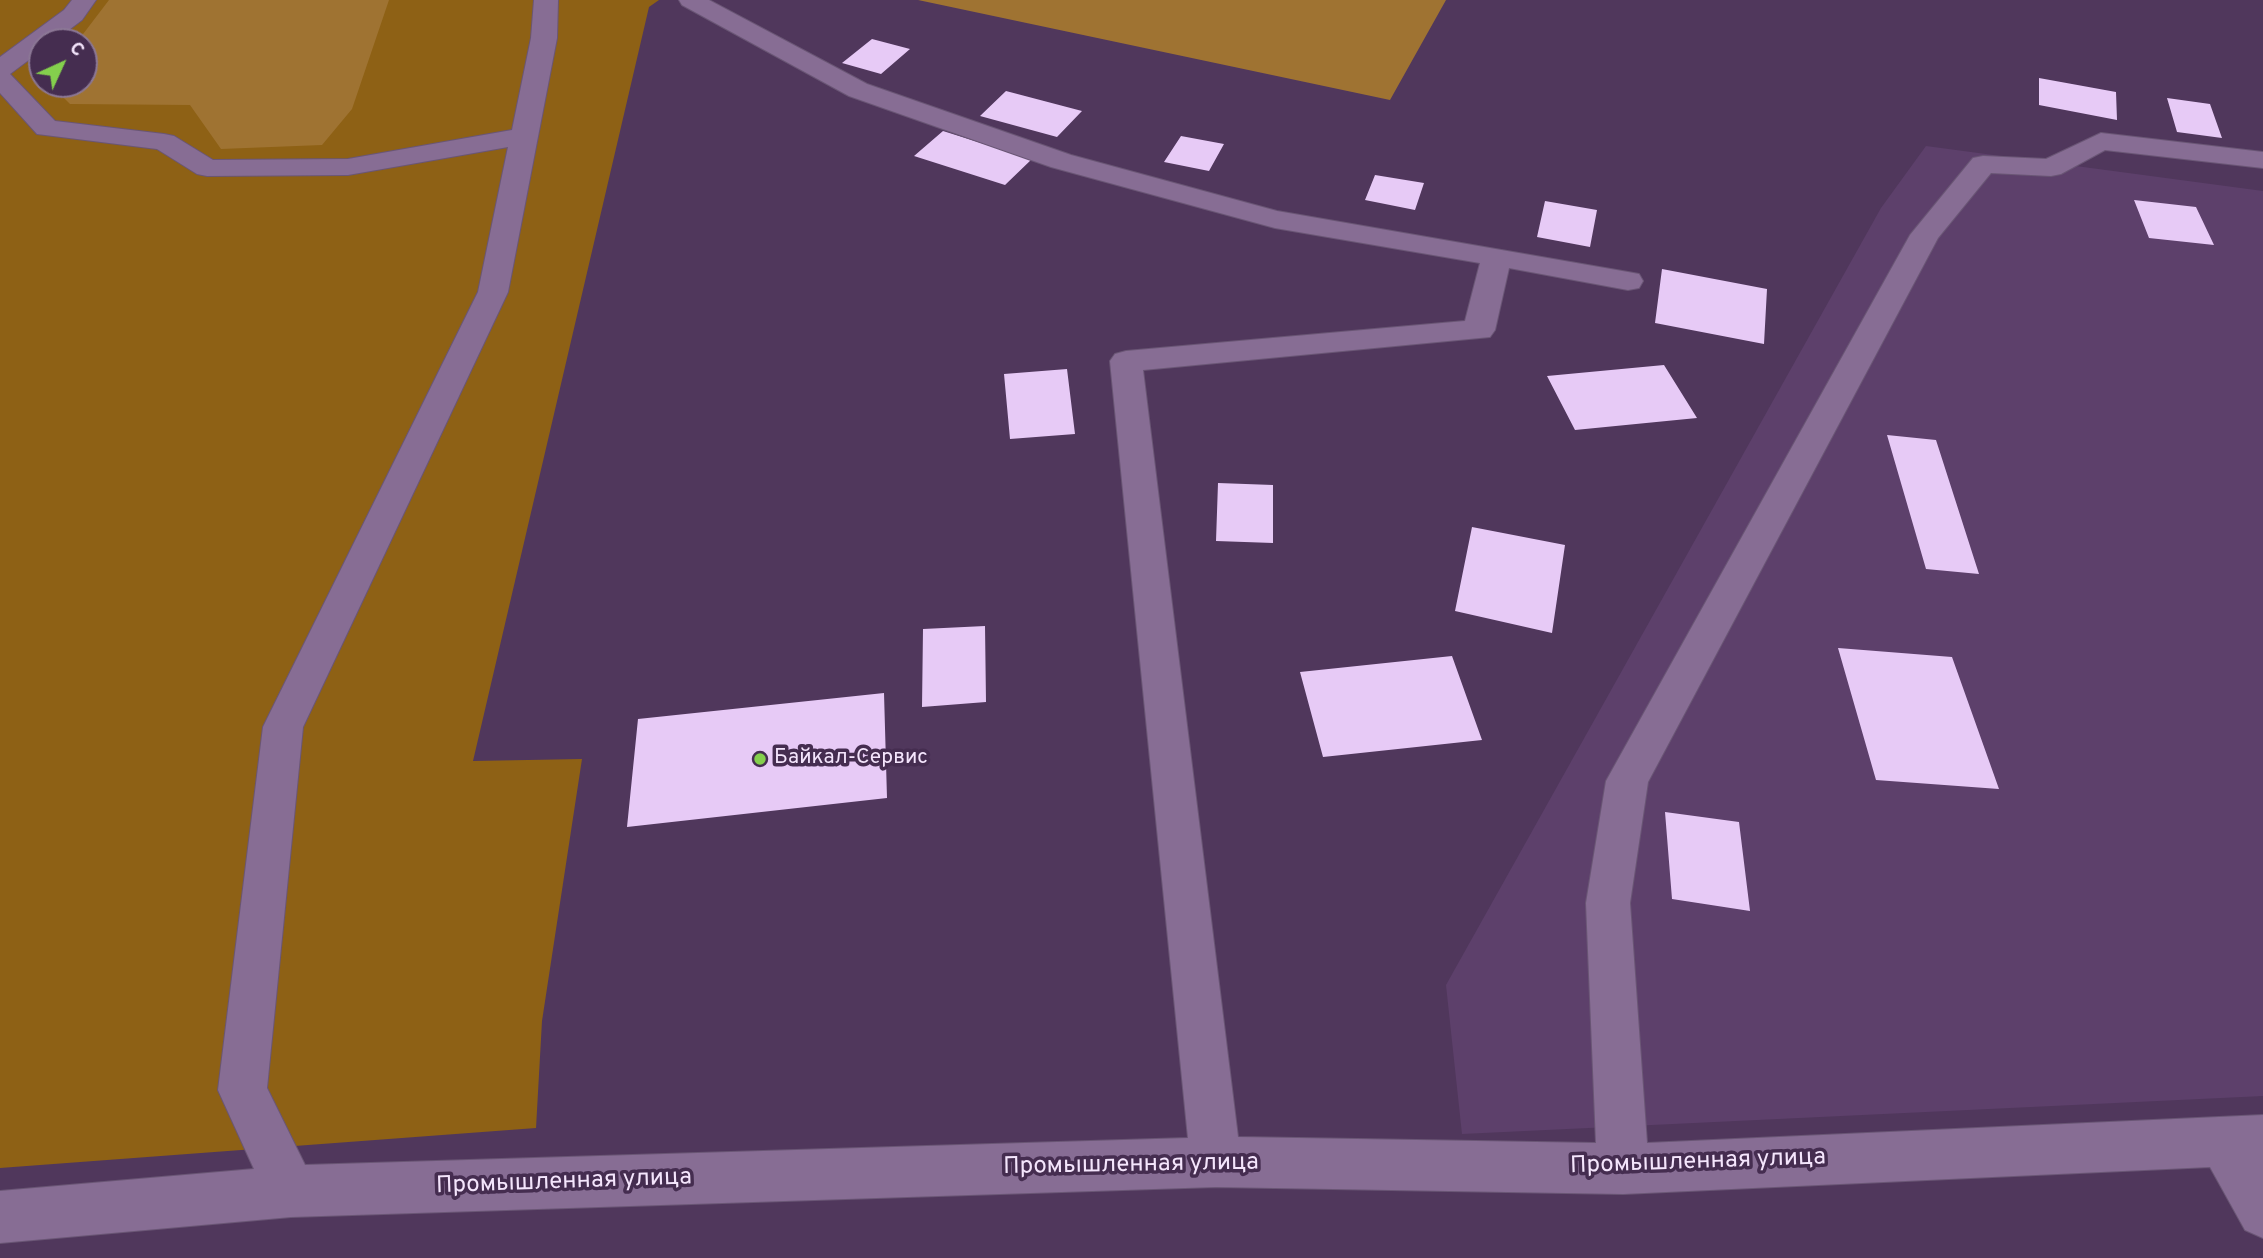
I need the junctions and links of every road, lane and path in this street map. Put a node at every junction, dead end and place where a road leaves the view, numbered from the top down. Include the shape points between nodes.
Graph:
1 (84, 0) edge
2 (546, 0) edge
3 (691, 0) edge
4 (0, 69) edge
5 (0, 78) edge
6 (525, 135) junction
7 (2263, 160) edge
8 (1497, 257) junction
9 (1628, 281) dead end
10 (2243, 1141) edge
11 (1216, 1162) junction
12 (1623, 1169) junction
13 (292, 1191) junction
14 (2263, 1212) edge
15 (0, 1217) edge

1 - 4 street via 73,15
2 - 6 street via 544,38
3 - 8 street via 858,90 1061,161 1275,219
5 - 6 street via 47,128 164,142 207,168 348,167
6 - 13 street via 493,292 282,727 242,1090
7 - 12 street via 2101,141 2051,168 1983,164 1925,235 1627,781 1608,903
8 - 9 street
8 - 11 street via 1479,330 1126,361
10 - 12 street, Промышленная улица
10 - 14 street
11 - 12 street, Промышленная улица
11 - 13 street, Промышленная улица
13 - 15 street, Промышленная улица

